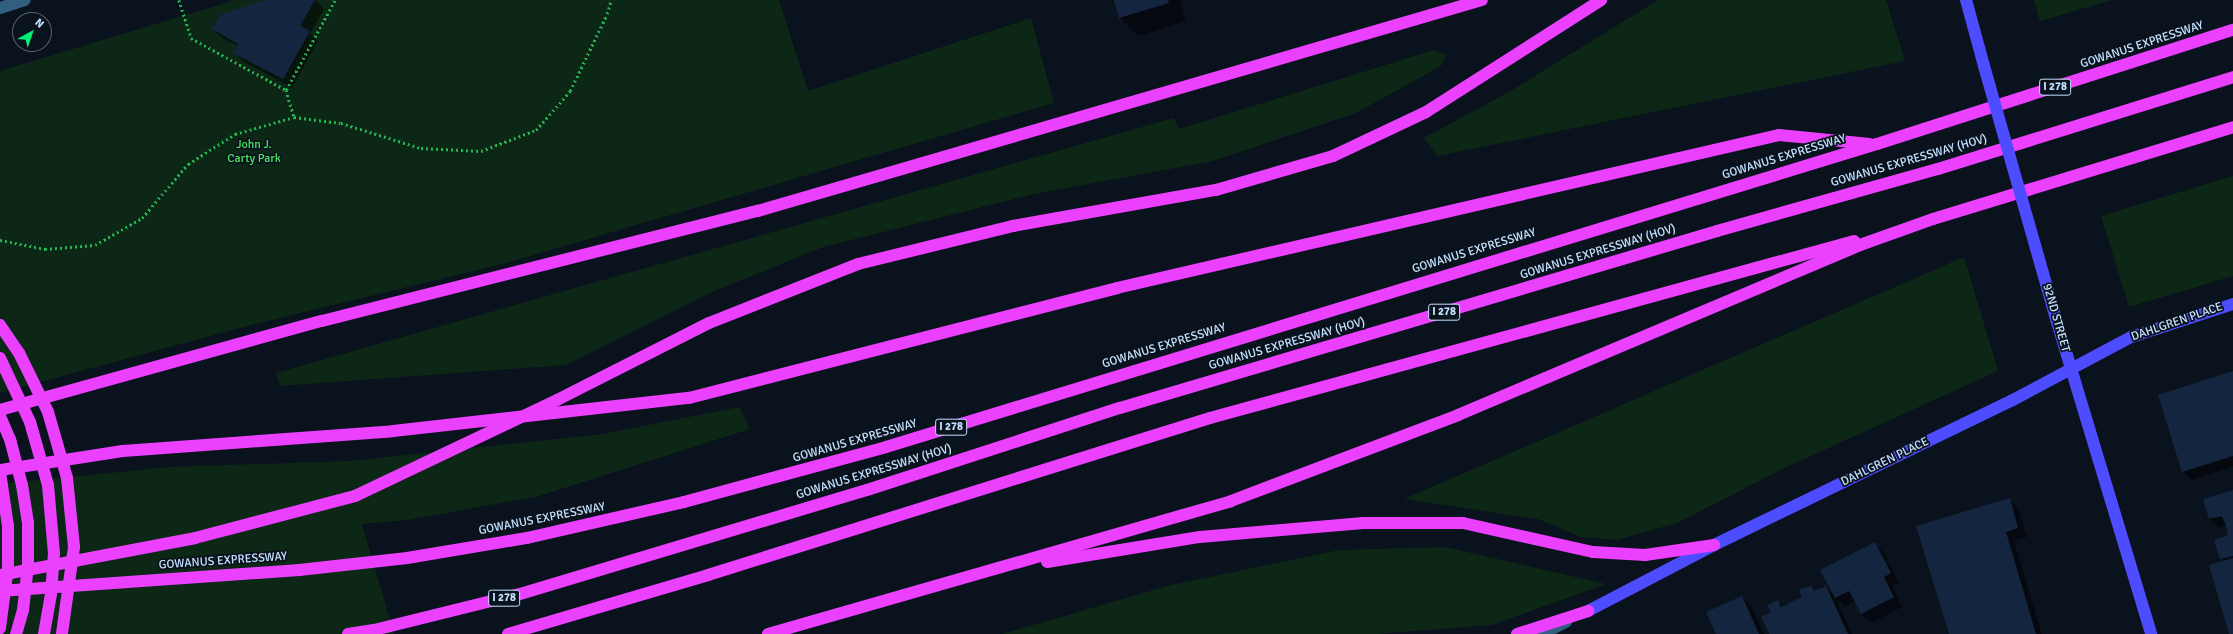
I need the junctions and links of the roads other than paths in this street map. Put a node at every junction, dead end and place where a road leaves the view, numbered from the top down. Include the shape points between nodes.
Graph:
1 (25, 0) edge
2 (1482, 0) edge
3 (1601, 0) edge
4 (1966, 0) edge
5 (0, 8) edge
6 (2233, 30) edge
7 (2233, 77) edge
8 (2233, 127) edge
9 (1877, 144) junction
10 (1933, 220) junction
11 (2233, 304) edge
12 (0, 325) edge
13 (0, 358) edge
14 (2070, 369) junction
15 (0, 410) edge
16 (0, 416) edge
17 (0, 471) edge
18 (1714, 545) junction
19 (996, 571) junction
20 (0, 575) edge
21 (0, 591) edge
22 (1588, 611) junction
23 (0, 628) edge
24 (16, 634) edge
25 (44, 634) edge
26 (62, 634) edge
27 (348, 634) edge
28 (508, 634) edge
29 (768, 634) edge
30 (1517, 634) edge
31 (1542, 634) edge
32 (2151, 634) edge

1 - 5 street
2 - 15 highway via 758,211 322,321
3 - 20 highway, bridge via 1426,112 1333,156 1216,190 1013,226 858,264 709,323 557,400 355,496 195,538
4 - 14 main road, 92ND STREET, bridge
6 - 9 highway, GOWANUS EXPRESSWAY / I 278
7 - 27 highway, GOWANUS EXPRESSWAY (HOV) / I 278 via 1938,169 1717,231 1120,408 867,490 520,594
8 - 10 highway
9 - 17 highway, GOWANUS EXPRESSWAY / I 278 via 1780,135 1117,288 689,398 393,431 123,451
9 - 21 highway, GOWANUS EXPRESSWAY / I 278 via 886,447 787,476 608,521 408,558 299,570
10 - 19 highway via 1860,245 1458,415 1231,501
10 - 28 highway via 1210,418 708,575
11 - 14 main road, DAHLGREN PLACE via 2131,337
12 - 26 highway, bridge via 19,353 45,405 67,478 74,547
13 - 25 highway, bridge via 30,422 48,486 54,554
14 - 18 main road, DAHLGREN PLACE via 2012,401
14 - 32 main road, 92ND STREET
16 - 24 highway, bridge via 10,439 22,485 28,524 28,565
17 - 23 highway, bridge via 8,526 5,609
18 - 19 highway via 1645,555 1593,552 1463,523 1363,523 1200,538
18 - 22 main road, DAHLGREN PLACE
19 - 29 highway
22 - 30 highway
22 - 31 street, DAHLGREN PLACE

